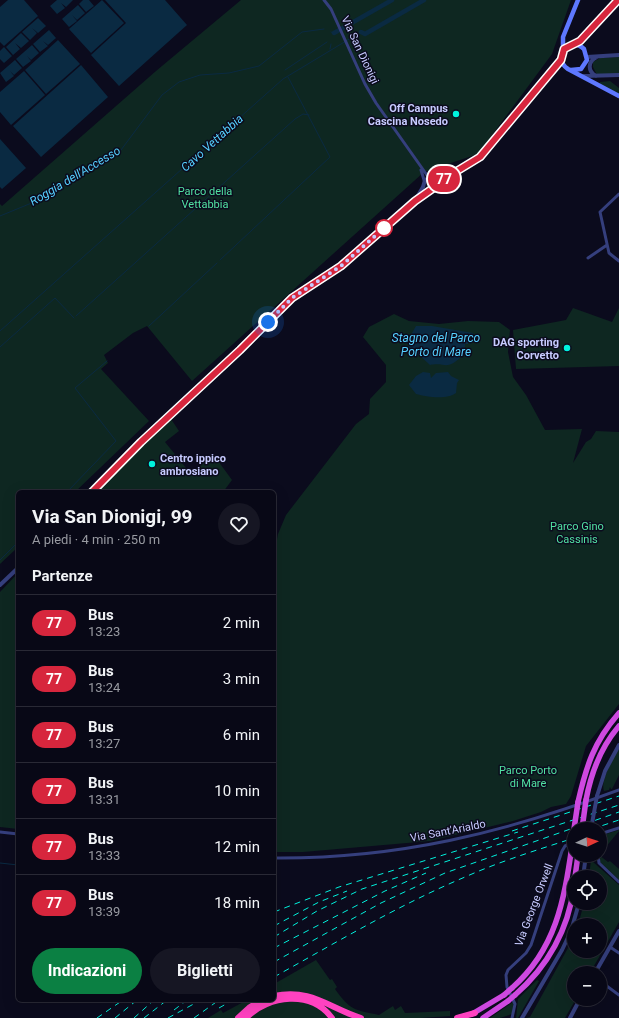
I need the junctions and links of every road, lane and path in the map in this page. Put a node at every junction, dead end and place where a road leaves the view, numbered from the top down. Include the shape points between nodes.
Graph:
1 (324, 0) edge
2 (578, 0) edge
3 (618, 0) edge
4 (585, 35) junction
5 (575, 44) junction
6 (565, 45) junction
7 (581, 46) junction
8 (619, 55) edge
9 (597, 56) junction
10 (587, 57) junction
11 (561, 60) junction
12 (564, 66) junction
13 (552, 70) junction
14 (571, 70) junction
15 (619, 75) edge
16 (583, 76) junction
17 (598, 77) junction
18 (619, 96) edge
19 (449, 176) junction
20 (429, 179) junction
21 (434, 185) junction
22 (423, 187) junction
23 (429, 190) junction
24 (619, 194) edge
25 (415, 201) junction
26 (607, 245) junction
27 (588, 258) dead end
28 (619, 261) edge
29 (94, 490) edge
30 (16, 570) edge
31 (0, 585) edge
32 (619, 713) edge
33 (619, 726) edge
34 (619, 745) edge
35 (619, 790) edge
36 (575, 822) edge
37 (583, 822) edge
38 (592, 822) edge
39 (619, 828) edge
40 (0, 832) edge
41 (607, 832) edge
42 (16, 834) edge
43 (567, 845) edge
44 (276, 858) edge
45 (570, 862) edge
46 (599, 862) edge
47 (619, 882) edge
48 (569, 910) edge
49 (577, 910) edge
50 (619, 930) edge
51 (610, 947) junction
52 (619, 953) edge
53 (598, 966) edge
54 (607, 986) edge
55 (619, 995) edge
56 (276, 996) edge
57 (259, 1002) edge
58 (576, 1006) edge
59 (475, 1013) junction
60 (571, 1017) edge
61 (238, 1018) edge
62 (246, 1018) edge
63 (332, 1018) edge
64 (361, 1018) edge
65 (457, 1018) edge
66 (465, 1018) edge
67 (483, 1018) edge
68 (512, 1018) edge
69 (522, 1018) edge

1 - 20 street, Via San Dionigi via 376,103
2 - 6 main road via 566,26 563,37
3 - 4 street
4 - 5 street
4 - 7 street
5 - 6 main road
5 - 7 main road
6 - 11 main road
7 - 10 main road
8 - 9 street
9 - 10 street
9 - 17 street via 591,62 590,68 592,74
10 - 14 main road via 582,68
11 - 12 main road
11 - 13 street
12 - 13 street
12 - 14 main road
13 - 19 street via 480,157
14 - 16 main road
15 - 17 street
16 - 17 street
16 - 18 main road
19 - 20 street
19 - 21 street
20 - 21 street, Via San Dionigi
20 - 22 street
21 - 23 street
22 - 23 street
22 - 25 street
23 - 25 street
24 - 26 street via 600,212
25 - 29 street via 341,266 292,298
26 - 27 street
26 - 28 street via 609,253
30 - 31 street
32 - 36 highway, bridge via 603,733 585,769
33 - 37 highway, bridge via 598,758 591,776
34 - 38 street, bridge via 605,770
35 - 44 street, Via Sant'Arialdo via 510,827 436,844 373,853
39 - 41 street
40 - 42 street
43 - 68 street, Via George Orwell via 563,849 529,949 506,975 507,987 515,1004
45 - 59 highway, bridge via 564,897 556,923 538,959 504,995
46 - 47 street
48 - 67 highway, bridge via 552,951 539,971 508,1001
49 - 69 street via 562,950
50 - 51 street
51 - 52 street
51 - 53 street
54 - 55 street
56 - 64 highway via 291,993 312,996
57 - 61 highway
58 - 60 street
59 - 65 highway
59 - 66 highway
62 - 63 highway via 270,1003 294,999 318,1005

